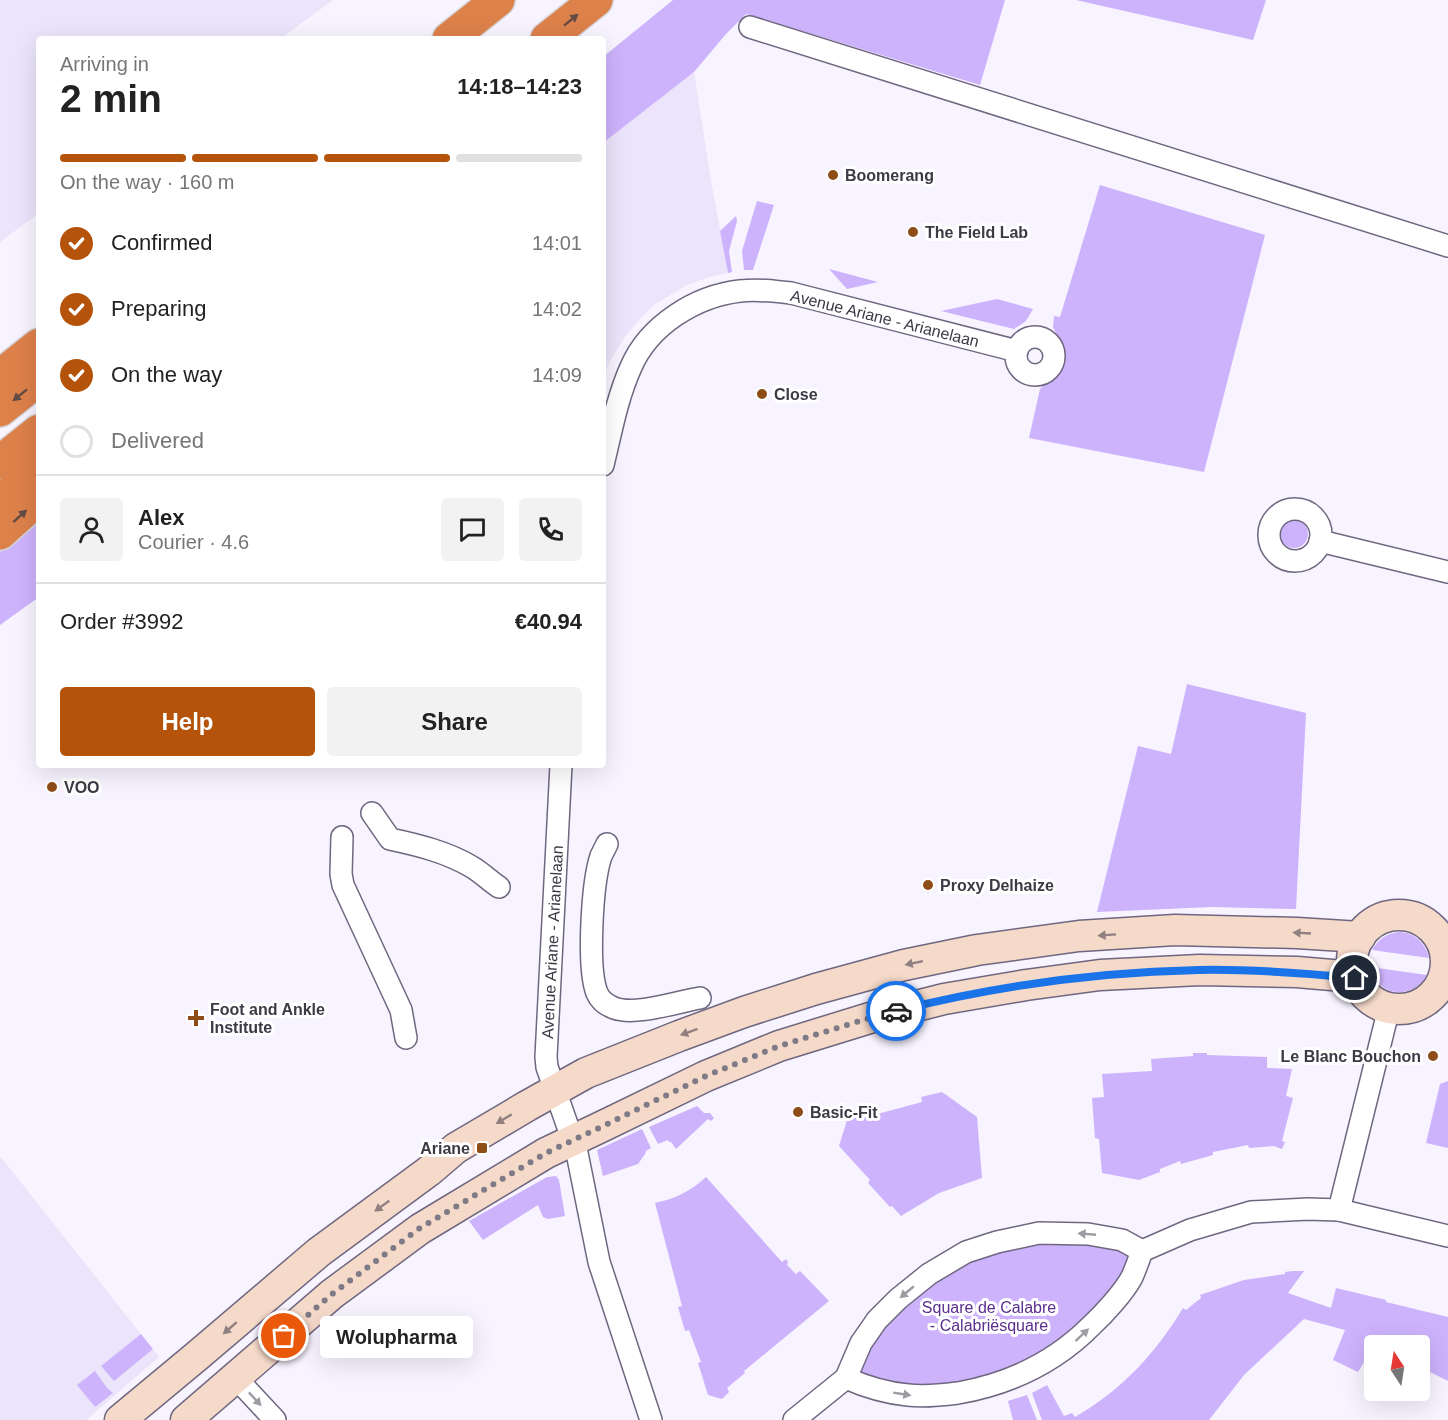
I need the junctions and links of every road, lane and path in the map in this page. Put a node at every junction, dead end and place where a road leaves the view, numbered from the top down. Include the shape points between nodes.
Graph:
1 (498, 0) edge
2 (596, 0) edge
3 (750, 27) dead end
4 (453, 36) edge
5 (551, 36) edge
6 (1448, 246) edge
7 (1017, 351) dead end
8 (36, 358) edge
9 (36, 358) edge
10 (36, 359) edge
11 (0, 366) edge
12 (0, 376) edge
13 (0, 410) edge
14 (36, 433) edge
15 (606, 452) edge
16 (0, 462) edge
17 (36, 473) edge
18 (0, 500) edge
19 (36, 501) edge
20 (0, 533) edge
21 (1320, 541) dead end
22 (1448, 572) edge
23 (561, 768) edge
24 (372, 813) dead end
25 (342, 837) dead end
26 (607, 844) dead end
27 (499, 887) dead end
28 (1360, 937) junction
29 (1445, 946) edge
30 (1355, 978) junction
31 (1444, 984) edge
32 (700, 998) dead end
33 (1389, 1008) junction
34 (406, 1038) dead end
35 (564, 1115) junction
36 (1339, 1210) junction
37 (1448, 1236) edge
38 (1142, 1251) junction
39 (236, 1378) junction
40 (846, 1378) junction
41 (120, 1420) edge
42 (186, 1420) edge
43 (275, 1420) edge
44 (651, 1420) edge
45 (794, 1420) edge

1 - 4 highway
5 -> 2 highway
3 - 6 street
7 - 15 street, Avenue Ariane - Arianelaan via 791,293 762,290 718,295 669,320 646,342 631,365 619,398
8 - 11 highway
9 - 12 highway
10 -> 13 highway
14 - 16 highway
17 - 18 highway
20 -> 19 highway
21 - 22 street
23 - 35 street, Avenue Ariane - Arianelaan via 546,1057
24 - 27 street via 390,839 451,856
25 - 34 street via 343,885 401,1010
26 - 32 street via 598,872 592,939 600,999 626,1011
28 - 29 main road via 1379,920 1402,915 1425,923
28 - 30 main road via 1352,957
28 -> 35 main road via 1175,930 1079,936 976,950 904,965 744,1012 590,1071
29 - 31 main road
30 - 33 main road via 1368,998
30 - 35 main road via 1297,972 1200,970 1112,975 944,999 779,1046 706,1076
31 - 33 main road via 1413,1007
33 - 36 street
35 - 39 main road via 546,1153 420,1228 332,1294
35 -> 41 main road via 456,1148 318,1252
35 - 44 street, Avenue Ariane - Arianelaan via 577,1153 600,1262
36 - 37 street
36 - 38 street via 1251,1212 1190,1230
40 -> 38 street via 870,1388 909,1396 982,1388 1021,1375 1078,1340 1104,1314 1131,1279
38 -> 40 street via 1122,1240 1088,1234 1039,1233 966,1252 928,1274 877,1320 861,1343
39 - 42 main road
39 -> 43 street
40 - 45 street

